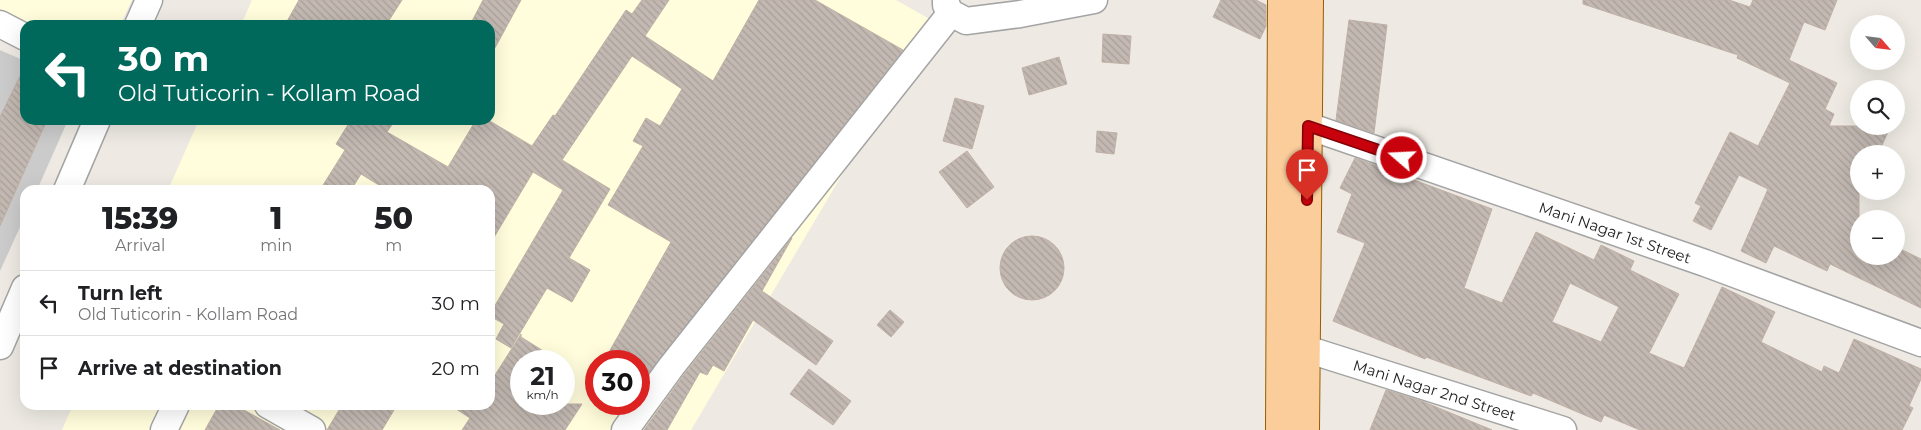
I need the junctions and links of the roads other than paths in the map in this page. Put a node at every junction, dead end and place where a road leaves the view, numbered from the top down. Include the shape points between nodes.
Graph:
1 (149, 0) edge
2 (1094, 0) edge
3 (1282, 0) edge
4 (1309, 0) edge
5 (949, 6) edge
6 (140, 20) edge
7 (0, 24) edge
8 (20, 34) edge
9 (95, 125) edge
10 (1308, 126) junction
11 (69, 185) edge
12 (20, 294) edge
13 (7, 311) edge
14 (1921, 343) edge
15 (0, 346) edge
16 (1306, 349) junction
17 (174, 410) edge
18 (277, 410) edge
19 (164, 430) edge
20 (312, 430) edge
21 (625, 430) edge
22 (1280, 430) edge
23 (1305, 430) edge
24 (1563, 430) edge

1 - 6 street
2 - 5 street via 966,21
3 - 22 main road
4 - 10 main road
5 - 21 street
7 - 8 street
9 - 11 street
10 - 14 street, Mani Nagar 1st Street via 1705,263
10 - 16 main road
12 - 13 street
13 - 15 street
16 - 23 main road
16 - 24 street, Mani Nagar 2nd Street
17 - 19 street
18 - 20 street

